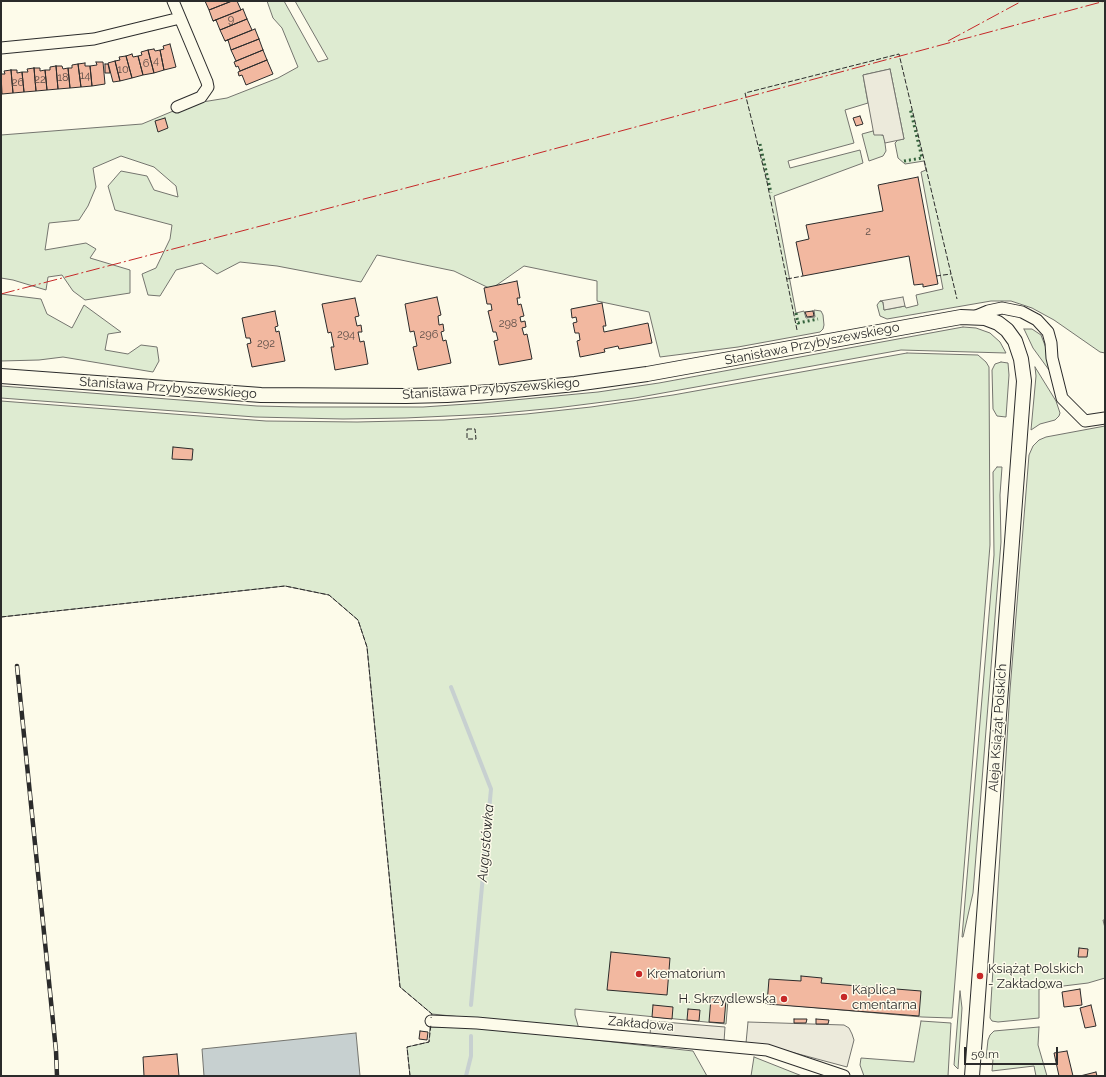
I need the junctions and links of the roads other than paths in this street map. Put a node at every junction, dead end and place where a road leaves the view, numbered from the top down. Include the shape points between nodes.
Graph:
1 (173, 1) edge
2 (180, 18) junction
3 (1, 48) edge
4 (177, 106) dead end
5 (976, 316) junction
6 (1, 376) edge
7 (1024, 381) joint
8 (1105, 418) edge
9 (431, 1020) dead end
10 (844, 1076) edge
11 (972, 1076) edge

1 - 2 street
2 - 3 street via 94,39
2 - 4 street via 208,87 201,97
5 - 6 street, Stanisława Przybyszewskiego via 961,316 647,374 567,385 447,395 261,395
5 - 7 street, Stanisława Przybyszewskiego via 998,323 1012,336 1020,353
5 - 8 street, Stanisława Przybyszewskiego via 1002,308 1022,312 1037,320 1048,332 1062,398 1085,421
7 - 11 street, Aleja Książąt Polskich
9 - 10 street, Zakładowa via 767,1050

